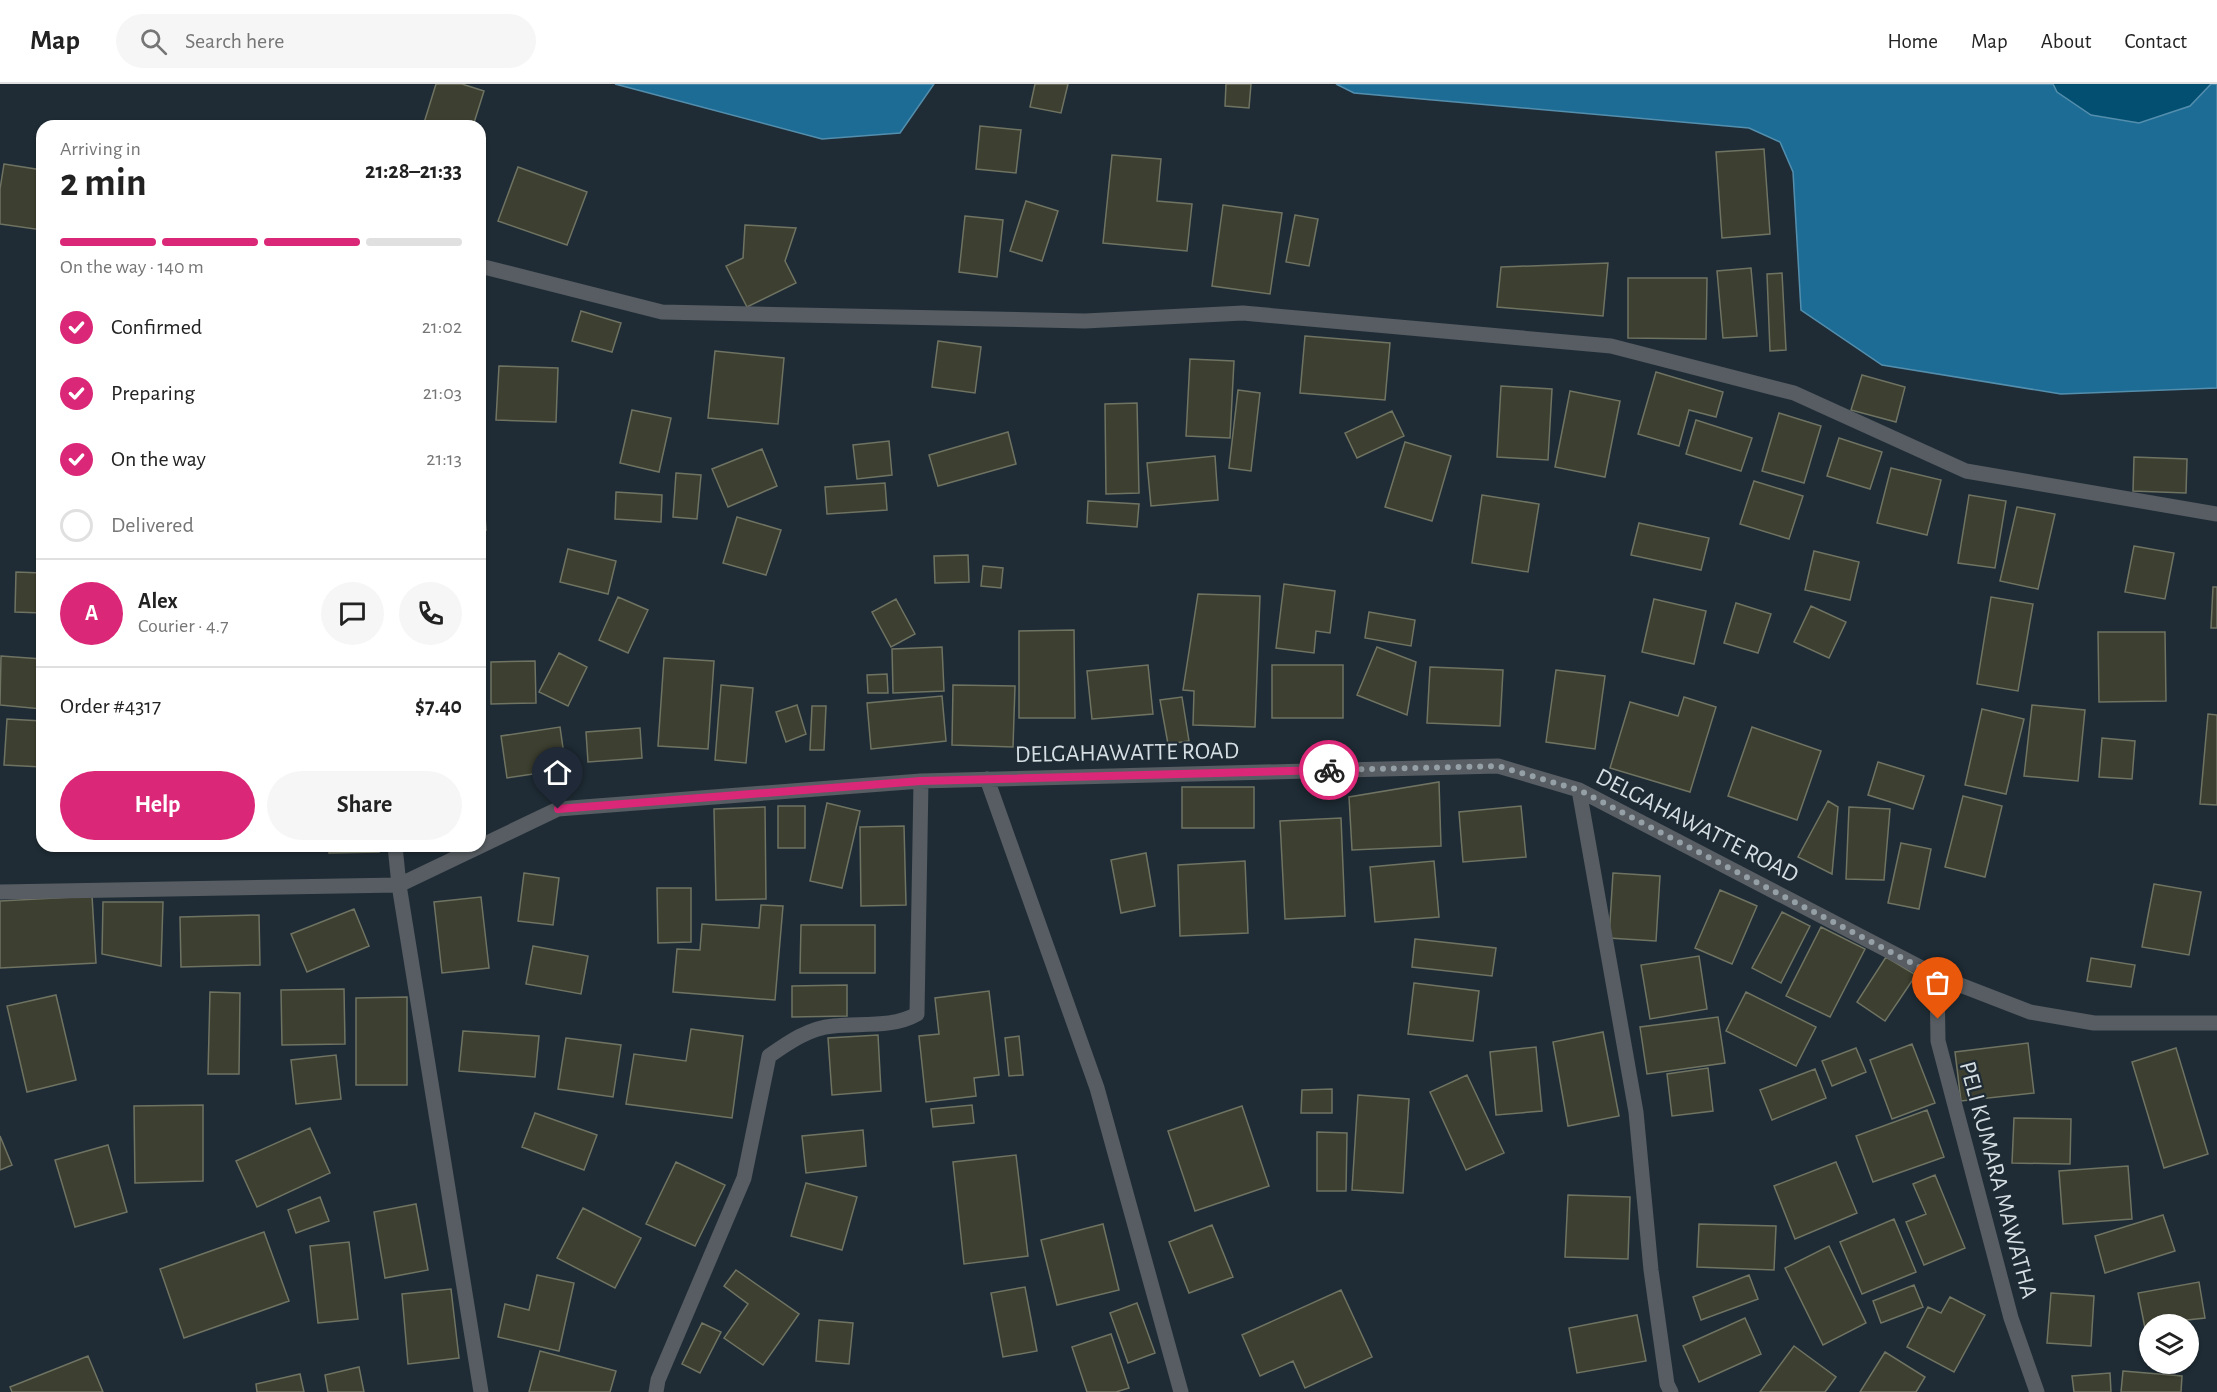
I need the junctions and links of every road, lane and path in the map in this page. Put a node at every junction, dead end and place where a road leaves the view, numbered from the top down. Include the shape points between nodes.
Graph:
1 (486, 268) edge
2 (2217, 514) edge
3 (987, 779) junction
4 (921, 781) junction
5 (1579, 790) junction
6 (486, 843) edge
7 (396, 852) edge
8 (468, 852) edge
9 (399, 885) junction
10 (0, 892) edge
11 (1937, 976) junction
12 (2217, 1023) edge
13 (481, 1392) edge
14 (656, 1392) edge
15 (1181, 1392) edge
16 (1671, 1392) edge
17 (2037, 1392) edge

1 - 2 street via 662,312 1085,321 1243,313 1611,346 1794,393 1966,471
3 - 4 street, DELGAHAWATTE ROAD
3 - 5 street, DELGAHAWATTE ROAD via 1498,766
3 - 15 street via 1097,1088
4 - 6 street, DELGAHAWATTE ROAD via 558,809
4 - 14 street via 917,1014 906,1021 830,1026 796,1037 769,1056 744,1178
5 - 11 street, DELGAHAWATTE ROAD
5 - 16 street via 1636,1112 1651,1270
7 - 9 street
8 - 9 street, DELGAHAWATTE ROAD
9 - 10 street, DELGAHAWATTE ROAD
9 - 13 street
11 - 12 street, DELGAHAWATTE ROAD via 2030,1012 2094,1023
11 - 17 street, PELI KUMARA MAWATHA via 1938,1041 2012,1318

